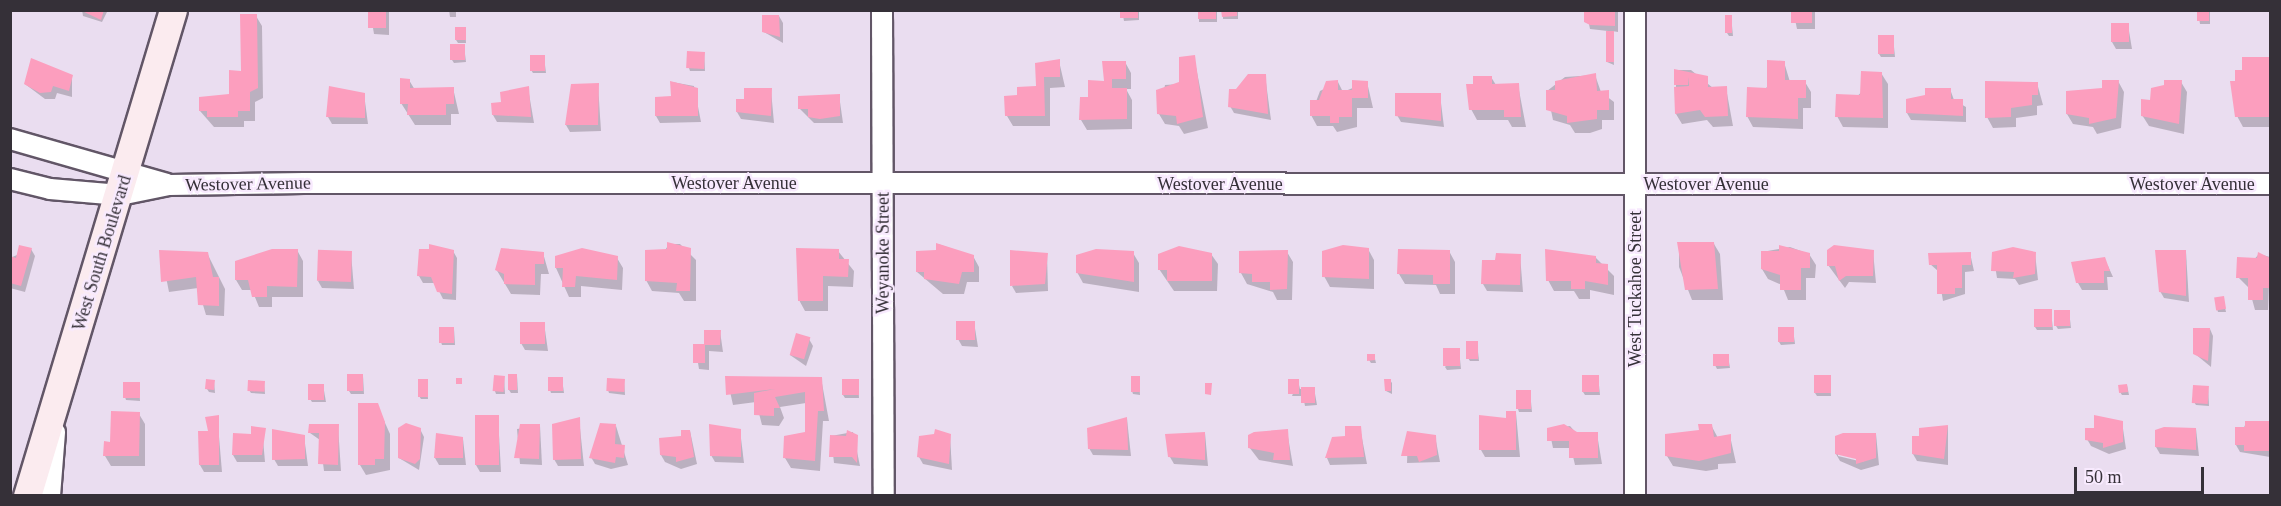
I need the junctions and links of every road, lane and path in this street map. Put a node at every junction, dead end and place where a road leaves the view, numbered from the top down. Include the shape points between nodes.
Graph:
1 (173, 10) edge
2 (882, 10) edge
3 (1635, 10) edge
4 (10, 139) edge
5 (10, 179) edge
6 (123, 183) junction
7 (882, 183) junction
8 (1635, 184) junction
9 (2271, 184) edge
10 (59, 395) junction
11 (27, 495) edge
12 (50, 495) edge
13 (884, 495) edge
14 (1635, 495) edge

1 - 6 street, West South Boulevard
2 - 7 street, Weyanoke Street
3 - 8 street, West Tuckahoe Street
4 - 6 street, Westover Avenue
5 - 6 street, Westover Avenue via 50,189
6 - 7 street, Westover Avenue
6 - 10 street, West South Boulevard
7 - 8 street, Westover Avenue
7 - 13 street, Weyanoke Street
8 - 9 street, Westover Avenue
8 - 14 street, West Tuckahoe Street
10 - 11 street, West South Boulevard
10 - 12 street

